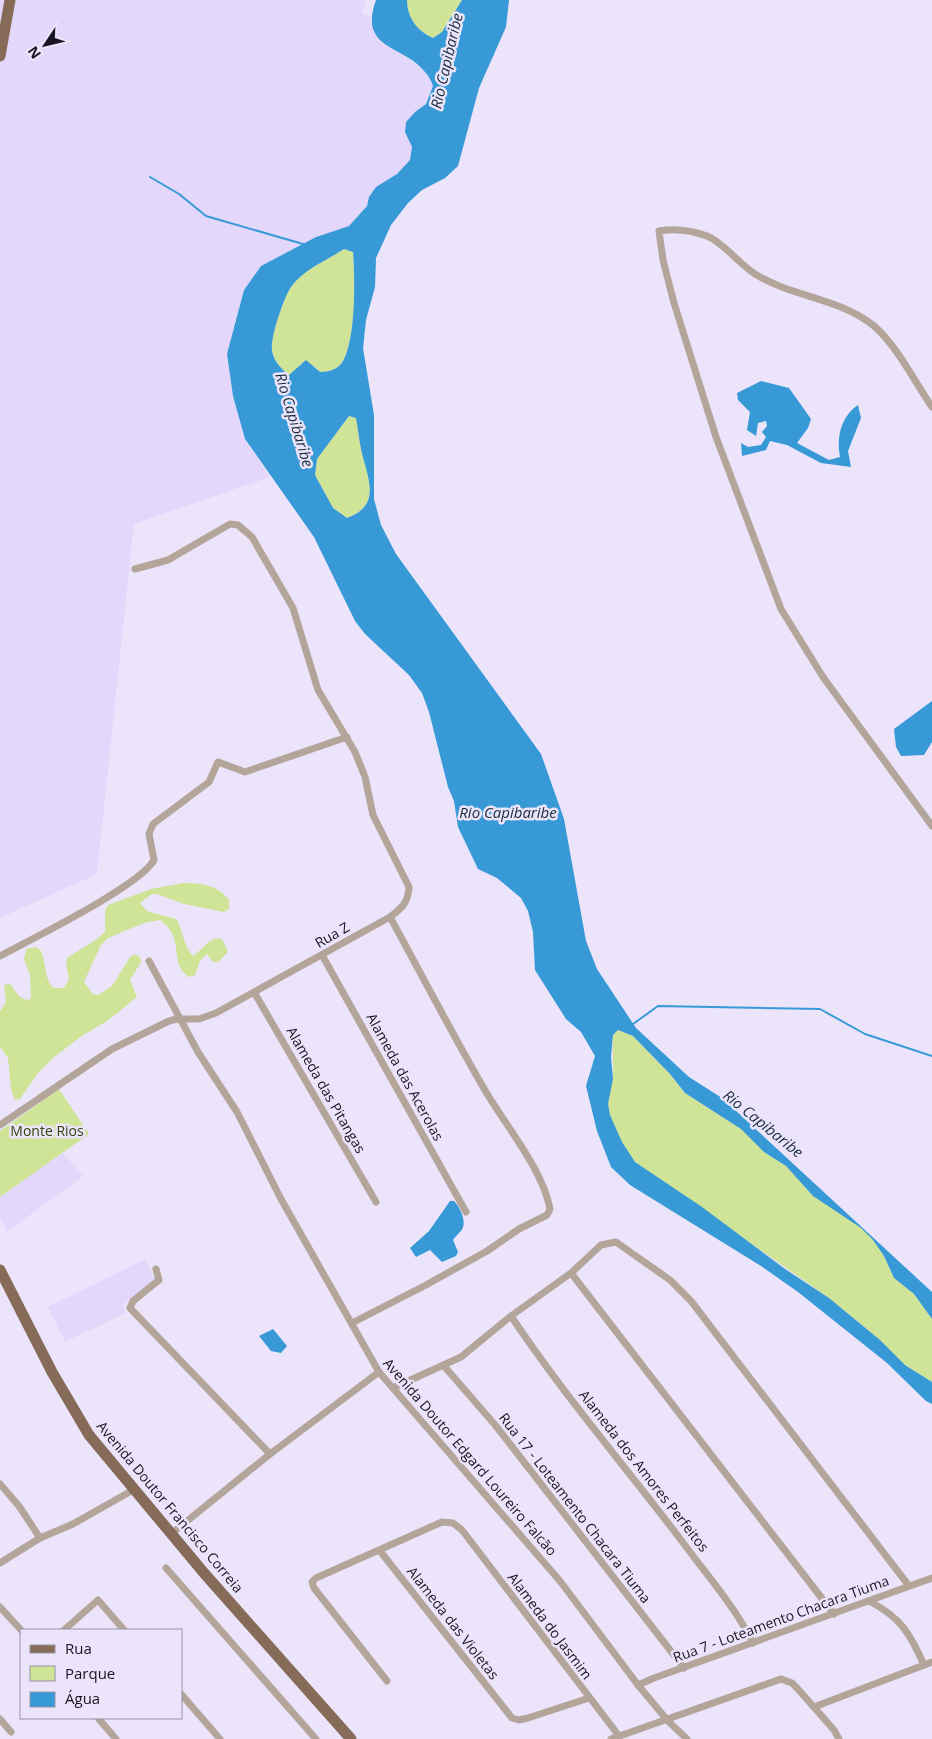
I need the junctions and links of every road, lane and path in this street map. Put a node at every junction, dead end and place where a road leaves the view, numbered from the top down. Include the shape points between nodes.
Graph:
1 (10, 0) edge
2 (0, 56) edge
3 (932, 407) edge
4 (135, 570) dead end
5 (346, 737) junction
6 (932, 826) edge
7 (390, 917) junction
8 (322, 955) junction
9 (0, 956) edge
10 (149, 961) dead end
11 (254, 992) junction
12 (180, 1019) junction
13 (0, 1125) edge
14 (376, 1202) dead end
15 (466, 1212) dead end
16 (156, 1269) dead end
17 (0, 1270) edge
18 (570, 1273) junction
19 (511, 1316) junction
20 (352, 1323) junction
21 (444, 1366) junction
22 (380, 1372) junction
23 (393, 1388) junction
24 (270, 1454) junction
25 (0, 1484) edge
26 (133, 1490) junction
27 (171, 1534) junction
28 (40, 1538) junction
29 (380, 1551) junction
30 (0, 1563) edge
31 (166, 1568) dead end
32 (932, 1578) edge
33 (909, 1586) junction
34 (869, 1601) junction
35 (0, 1609) edge
36 (834, 1614) junction
37 (20, 1629) edge
38 (65, 1629) edge
39 (123, 1629) edge
40 (753, 1643) junction
41 (932, 1662) edge
42 (924, 1665) junction
43 (684, 1668) junction
44 (387, 1681) dead end
45 (638, 1685) junction
46 (182, 1695) edge
47 (589, 1698) junction
48 (814, 1707) junction
49 (0, 1719) edge
50 (99, 1719) edge
51 (668, 1721) junction
52 (11, 1732) dead end
53 (619, 1736) junction
54 (116, 1739) edge
55 (220, 1739) edge
56 (316, 1739) edge
57 (351, 1739) edge
58 (611, 1739) edge
59 (687, 1739) edge
60 (839, 1739) edge

1 - 2 main road
3 - 6 street via 887,341 853,312 764,279 745,268 710,237 678,229 659,232 674,304 716,437 781,609 823,677
4 - 5 street via 168,560 230,524 244,528 259,548 292,608 316,684
5 - 7 street, Rua Z via 365,777 373,815 409,888 408,900
5 - 9 street via 245,772 218,762 208,782 153,824 149,834 154,860 149,867 96,903
7 - 8 street, Rua Z
7 - 20 street via 464,1055 531,1164 550,1209 547,1215 426,1285
8 - 11 street, Rua Z
8 - 15 street, Alameda das Acerolas
10 - 12 street, Avenida Doutor Edgard Loureiro Falcão
11 - 12 street, Rua Z via 216,1013 199,1019
11 - 14 street, Alameda das Pitangas
12 - 13 street, Rua Z via 169,1021 112,1049
12 - 20 street, Avenida Doutor Edgard Loureiro Falcão via 237,1112 281,1199
16 - 24 street via 159,1280 133,1301 130,1308
17 - 26 main road, Avenida Doutor Francisco Correia via 89,1436
18 - 19 street
18 - 33 street via 601,1245 616,1242 670,1280 691,1301
18 - 36 street
19 - 21 street via 461,1357
19 - 40 street, Alameda dos Amores Perfeitos via 705,1570
20 - 22 street, Avenida Doutor Edgard Loureiro Falcão
21 - 23 street
21 - 43 street, Rua 17 - Loteamento Chacara Tiuma via 496,1426
22 - 23 street, Avenida Doutor Edgard Loureiro Falcão
22 - 24 street
23 - 45 street, Avenida Doutor Edgard Loureiro Falcão via 560,1581
24 - 27 street
25 - 28 street
26 - 27 main road, Avenida Doutor Francisco Correia
26 - 28 street via 73,1524
27 - 57 main road, Avenida Doutor Francisco Correia
28 - 30 street
29 - 44 street via 312,1582
29 - 47 street, Alameda das Violetas via 512,1718 519,1720
29 - 47 street, Alameda do Jasmim via 442,1522 453,1523 462,1530
31 - 56 street
32 - 33 street, Rua 7 - Loteamento Chacara Tiuma
33 - 34 street, Rua 7 - Loteamento Chacara Tiuma
34 - 36 street, Rua 7 - Loteamento Chacara Tiuma
34 - 42 street via 896,1617
35 - 37 street
36 - 40 street, Rua 7 - Loteamento Chacara Tiuma
38 - 39 street via 98,1600
40 - 43 street, Rua 7 - Loteamento Chacara Tiuma
41 - 42 street
42 - 48 street
43 - 45 street, Rua 7 - Loteamento Chacara Tiuma
45 - 51 street, Avenida Doutor Edgard Loureiro Falcão
46 - 55 street
47 - 53 street, Alameda do Jasmim
48 - 51 street via 792,1683 774,1680
48 - 60 street
49 - 52 street
50 - 54 street
51 - 53 street
51 - 59 street, Avenida Doutor Edgard Loureiro Falcão
53 - 58 street

